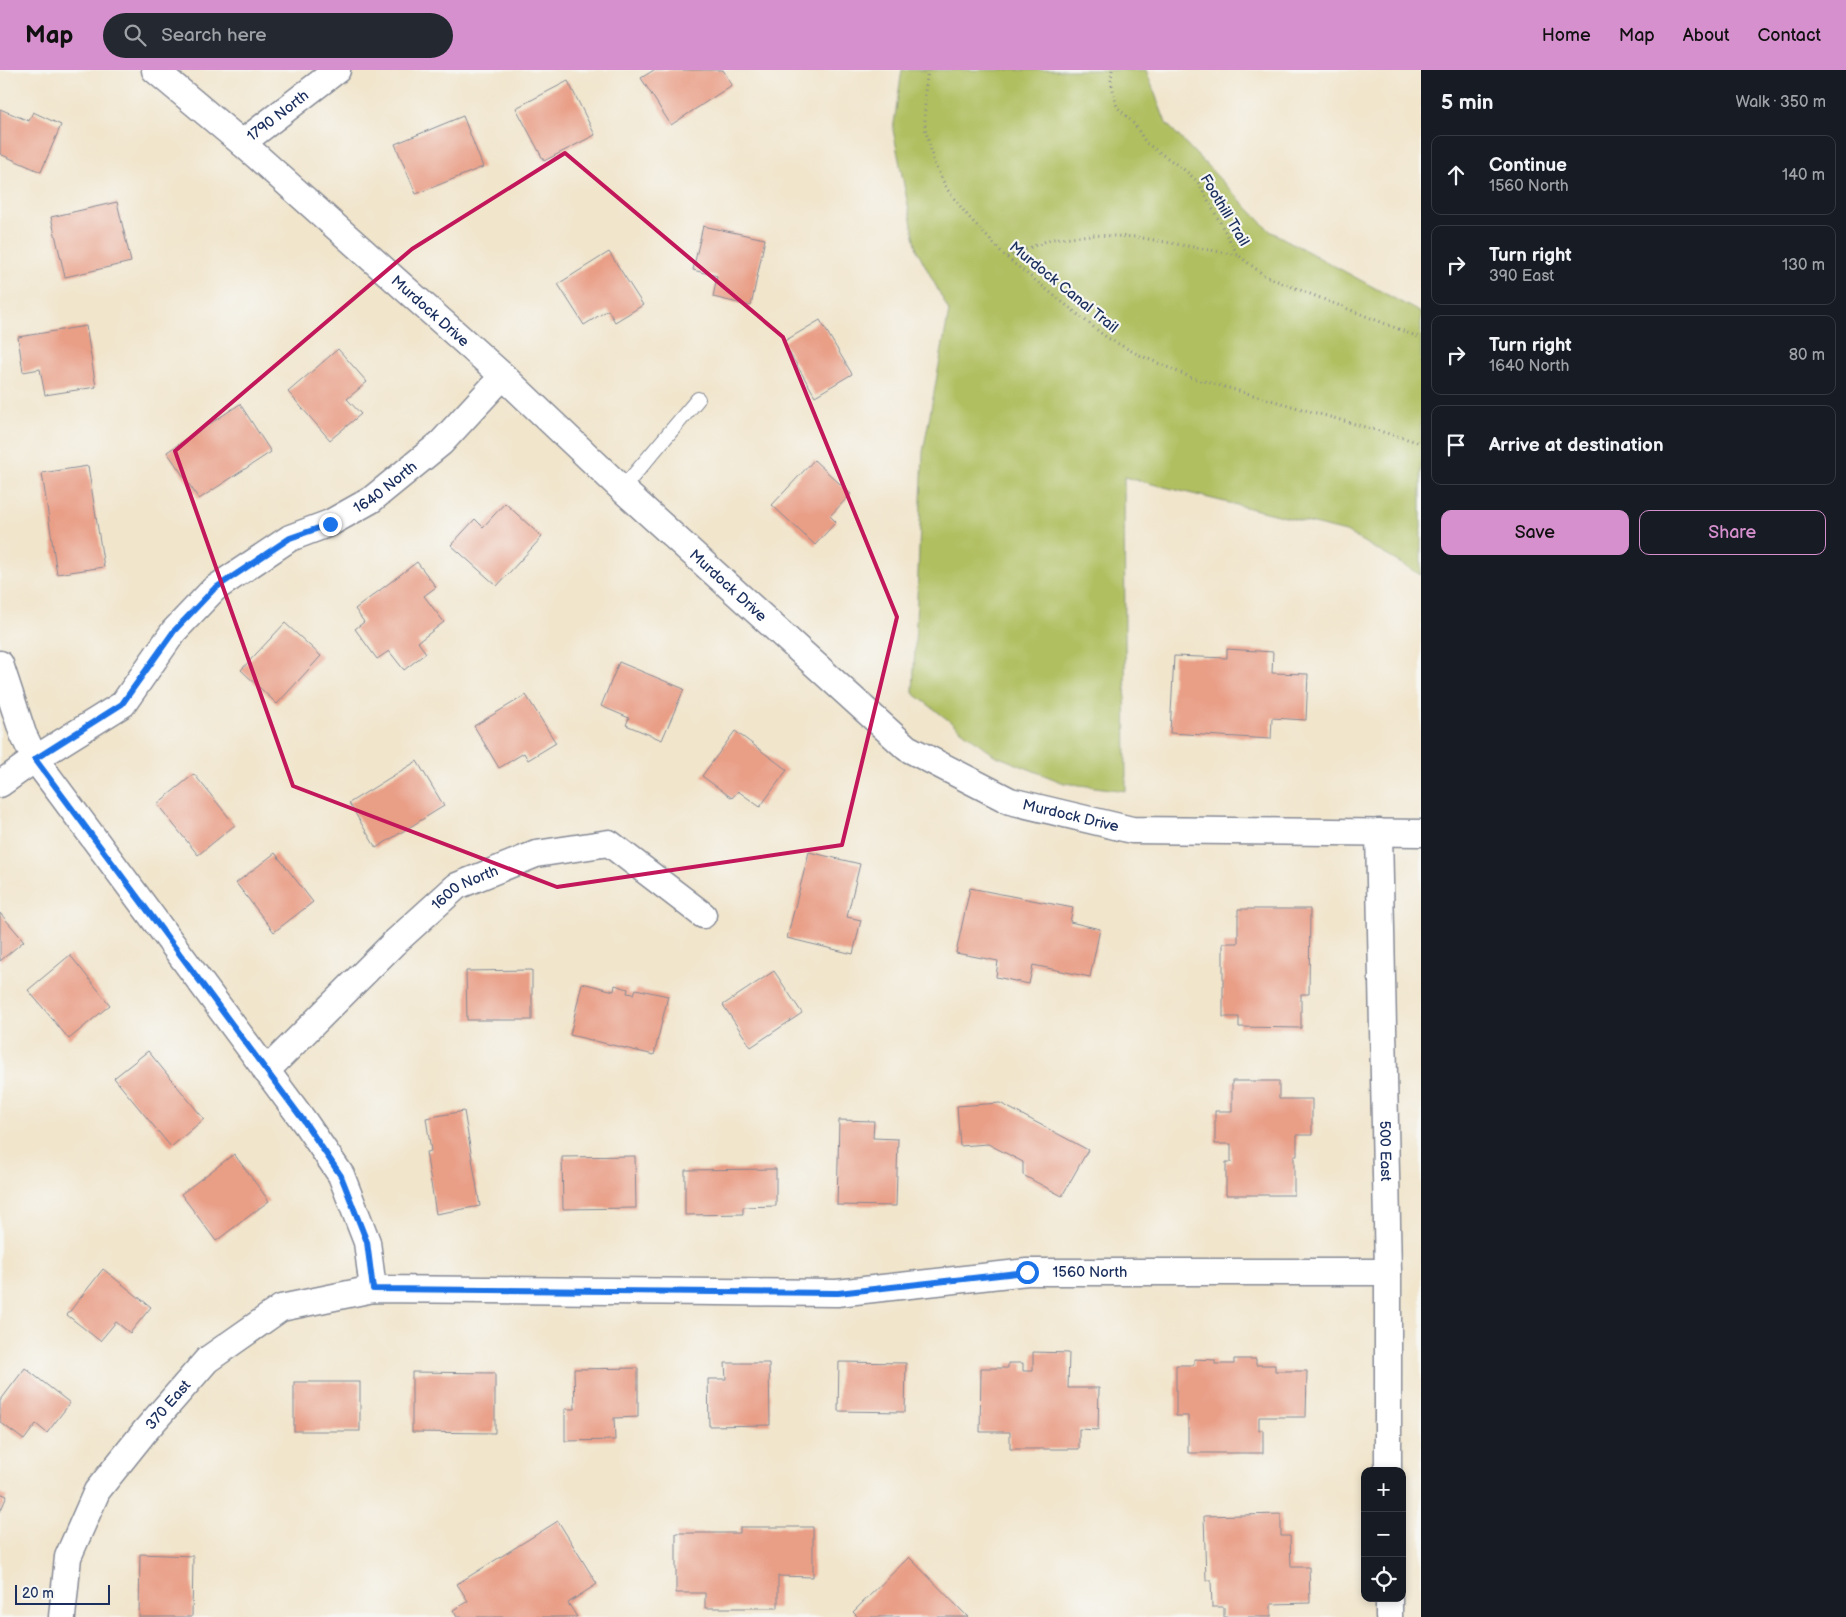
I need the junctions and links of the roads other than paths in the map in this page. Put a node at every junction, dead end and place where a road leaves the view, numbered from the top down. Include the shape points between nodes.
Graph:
1 (155, 70) edge
2 (337, 70) edge
3 (242, 143) junction
4 (504, 376) junction
5 (698, 398) dead end
6 (622, 489) junction
7 (0, 664) edge
8 (35, 759) junction
9 (0, 784) edge
10 (1379, 832) junction
11 (1421, 833) edge
12 (703, 914) dead end
13 (266, 1071) junction
14 (1388, 1272) junction
15 (373, 1289) junction
16 (1388, 1467) edge
17 (1389, 1602) edge
18 (62, 1617) edge
19 (1389, 1617) edge

1 - 3 street, Murdock Drive
2 - 3 street, 1790 North
3 - 4 street, Murdock Drive
4 - 6 street, Murdock Drive
4 - 8 street, 1640 North via 441,443 371,500 330,524 290,538 214,589 174,631 122,704
5 - 6 lane
6 - 10 street, Murdock Drive via 907,748 1010,801 1132,830
7 - 8 street via 23,734
8 - 9 street, 1640 North
8 - 13 street
10 - 11 street, Murdock Drive
10 - 14 street, 500 East
12 - 13 street, 1600 North via 609,843 536,854 457,886 393,944
13 - 15 street via 341,1176 367,1242
14 - 15 street, 1560 North via 1027,1272 838,1293
14 - 16 street, 500 East
15 - 18 street, 370 East via 282,1308 207,1360 97,1491 68,1556
17 - 19 street

